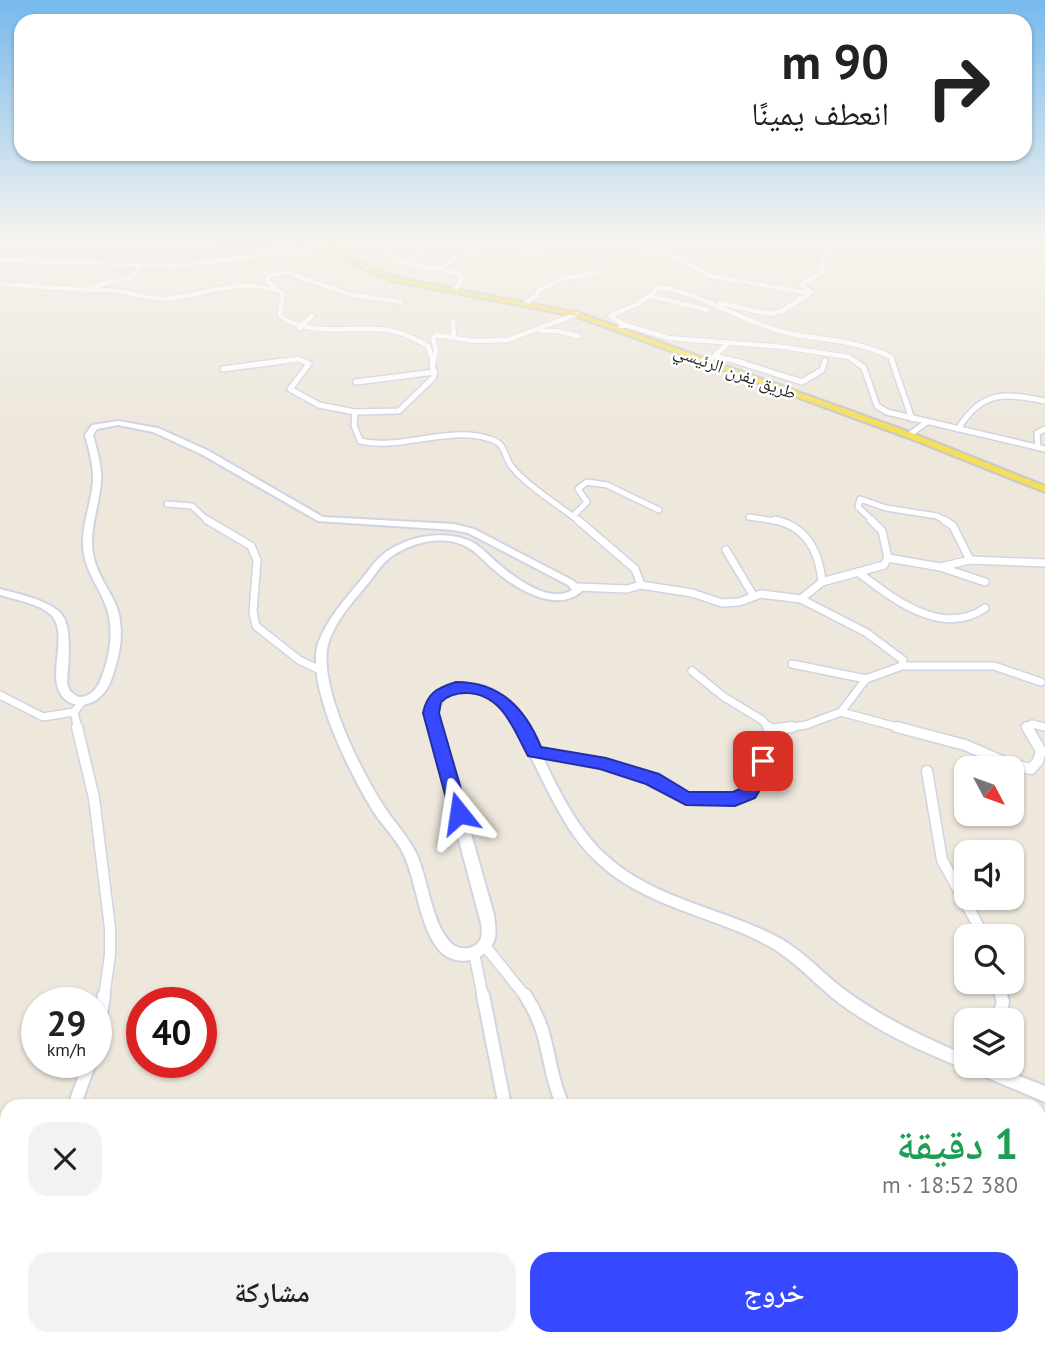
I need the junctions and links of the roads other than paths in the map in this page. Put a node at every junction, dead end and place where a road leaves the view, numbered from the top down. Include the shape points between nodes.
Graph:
1 (284, 302) edge
2 (519, 302) edge
3 (638, 302) edge
4 (679, 302) edge
5 (712, 302) edge
6 (714, 302) edge
7 (796, 302) edge
8 (526, 303) joint
9 (706, 310) dead end
10 (577, 314) junction
11 (312, 316) dead end
12 (453, 321) dead end
13 (622, 327) junction
14 (299, 328) junction
15 (532, 330) junction
16 (578, 336) dead end
17 (454, 338) junction
18 (728, 343) junction
19 (432, 358) junction
20 (711, 359) junction
21 (825, 361) dead end
22 (223, 369) dead end
23 (435, 372) junction
24 (356, 382) dead end
25 (1045, 401) edge
26 (355, 412) junction
27 (912, 419) junction
28 (926, 422) junction
29 (958, 429) junction
30 (1045, 429) edge
31 (908, 435) junction
32 (1042, 448) edge
33 (1045, 489) edge
34 (167, 504) dead end
35 (659, 510) dead end
36 (573, 516) junction
37 (749, 517) dead end
38 (726, 550) dead end
39 (888, 558) junction
40 (970, 561) junction
41 (1045, 563) edge
42 (940, 567) junction
43 (858, 572) junction
44 (822, 582) junction
45 (985, 582) dead end
46 (641, 584) junction
47 (577, 587) junction
48 (0, 592) edge
49 (754, 595) junction
50 (801, 599) junction
51 (985, 608) dead end
52 (792, 664) dead end
53 (902, 666) junction
54 (322, 671) junction
55 (692, 671) dead end
56 (866, 679) junction
57 (1041, 682) dead end
58 (0, 695) edge
59 (82, 702) junction
60 (74, 712) junction
61 (841, 712) junction
62 (1045, 727) edge
63 (771, 730) junction
64 (534, 752) junction
65 (927, 771) dead end
66 (978, 924) edge
67 (485, 946) junction
68 (474, 953) junction
69 (105, 987) edge
70 (954, 1056) edge
71 (84, 1078) edge
72 (1008, 1078) edge
73 (1045, 1094) edge
74 (77, 1099) edge
75 (504, 1099) edge
76 (559, 1099) edge

1 - 14 street via 280,316
2 - 8 main road, طريق يفرن الرئيسي
3 - 13 street via 610,316
4 - 9 street
5 - 27 street via 781,332 885,353 893,362
6 - 7 street via 769,314
8 - 10 main road, طريق يفرن الرئيسي
10 - 13 main road, طريق يفرن الرئيسي
10 - 15 street
11 - 14 street
12 - 17 street
13 - 18 street via 669,338
13 - 20 main road, طريق يفرن الرئيسي
14 - 19 street via 398,330 428,346
15 - 16 street
15 - 17 street via 498,341
17 - 19 street via 433,337 436,351
18 - 20 street
18 - 27 street via 849,357 864,368 877,405
19 - 23 street
20 - 21 street via 761,367 802,382 822,370
20 - 31 main road, طريق يفرن الرئيسي
22 - 26 street via 290,358 304,361 309,364 290,389 319,405
23 - 24 street
23 - 26 street via 399,411
25 - 29 street via 992,395 966,414
26 - 36 street via 358,438 368,443 467,436 498,442 513,469
27 - 28 street
28 - 29 street
28 - 31 street
29 - 32 street
30 - 32 street via 1037,433
31 - 33 main road, طريق يفرن الرئيسي
34 - 54 street via 192,506 213,526 251,546 257,560 256,626 299,660
35 - 36 street via 607,485 587,482 578,489 587,502
36 - 46 street via 620,554
37 - 44 street via 782,522 805,533 821,566
38 - 49 street
39 - 40 street via 880,528 862,514 860,499 937,516 953,526
39 - 42 street
39 - 43 street via 884,565
40 - 41 street
40 - 42 street
42 - 45 street
43 - 44 street
43 - 51 street via 898,600 939,617 963,620
44 - 50 street
46 - 47 street via 628,589
46 - 49 street via 722,603 739,603
47 - 54 street via 569,596 545,595 510,578 474,547 456,540 427,540 400,547 381,561 325,637
47 - 59 street via 471,531 321,519 170,436 144,426 102,424 89,435 97,472 87,544 92,568 117,624 104,686
48 - 59 street via 53,608 59,615 63,621 62,684 70,699
49 - 50 street
50 - 53 street via 866,632 903,660
52 - 56 street
53 - 56 street
53 - 57 street via 993,666
54 - 68 street via 330,705 361,778 410,853 446,948 460,956
55 - 63 street
56 - 61 street
58 - 60 street via 43,717
59 - 60 street
60 - 69 street via 94,798 110,928
61 - 62 street via 965,744 1031,769 1041,751 1027,727
61 - 63 street via 806,725
63 - 64 street via 756,784 735,799 686,799 653,779
64 - 67 street via 513,712 489,692 456,688 433,701 435,729 487,915
64 - 70 street via 582,839 626,879 779,945 845,999
65 - 66 street via 943,860
67 - 68 street
67 - 76 street via 542,1023
68 - 75 street
71 - 74 street
72 - 73 street

